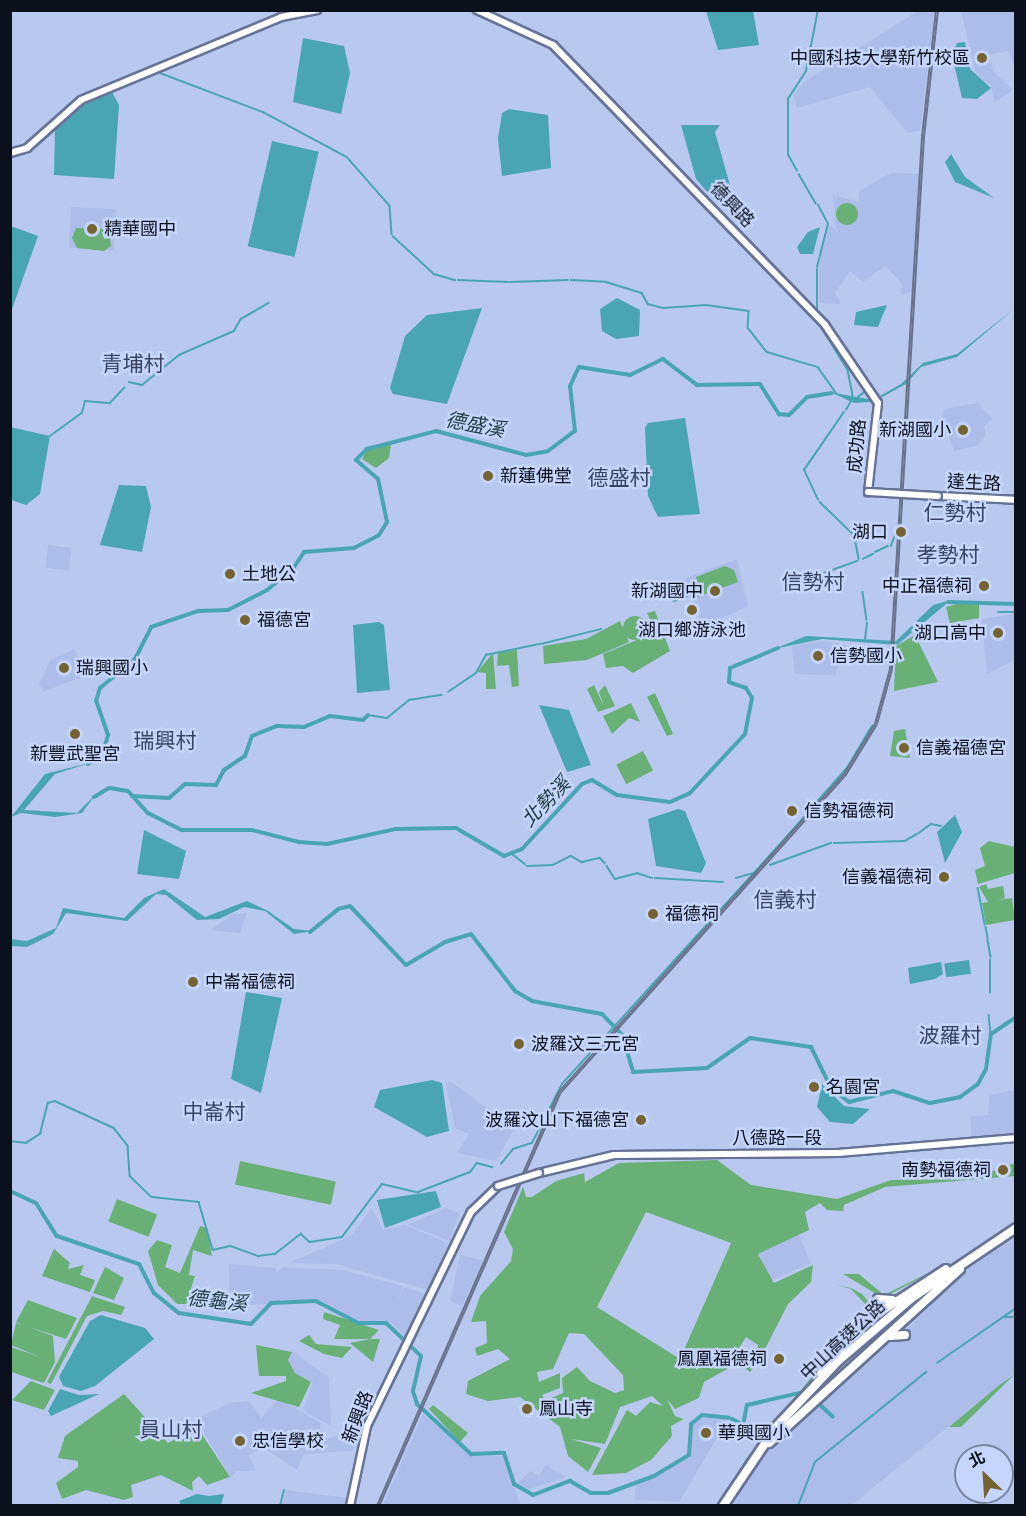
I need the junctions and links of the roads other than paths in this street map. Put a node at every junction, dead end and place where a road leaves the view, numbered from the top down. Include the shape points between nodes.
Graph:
1 (317, 10) edge
2 (477, 10) edge
3 (536, 27) dead end
4 (529, 33) junction
5 (10, 153) edge
6 (876, 401) joint
7 (868, 492) joint
8 (1016, 499) edge
9 (1016, 1140) edge
10 (1016, 1230) edge
11 (460, 1237) joint
12 (985, 1249) junction
13 (893, 1300) junction
14 (872, 1316) junction
15 (905, 1322) junction
16 (889, 1336) junction
17 (776, 1427) junction
18 (768, 1444) junction
19 (350, 1506) edge
20 (723, 1506) edge
21 (728, 1506) edge

1 - 5 main road via 281,17 81,100 27,148
2 - 4 main road, 德興路
3 - 4 main road
4 - 6 main road, 德興路 via 553,45 815,314
6 - 7 main road, 成功路
7 - 8 main road, 達生路, bridge
9 - 11 main road, 八德路一段, bridge via 838,1156 614,1158 499,1187 484,1199
10 - 12 highway, 中山高速公路
11 - 19 main road, 新興路 via 368,1432
12 - 13 highway
12 - 15 highway
12 - 17 highway, 中山高速公路 via 867,1336
12 - 18 highway, 中山高速公路 via 869,1339
13 - 14 highway
13 - 14 highway via 877,1300
14 - 17 highway
15 - 16 highway
15 - 16 highway via 905,1334
16 - 18 highway
17 - 20 highway, 中山高速公路
18 - 21 highway, 中山高速公路

